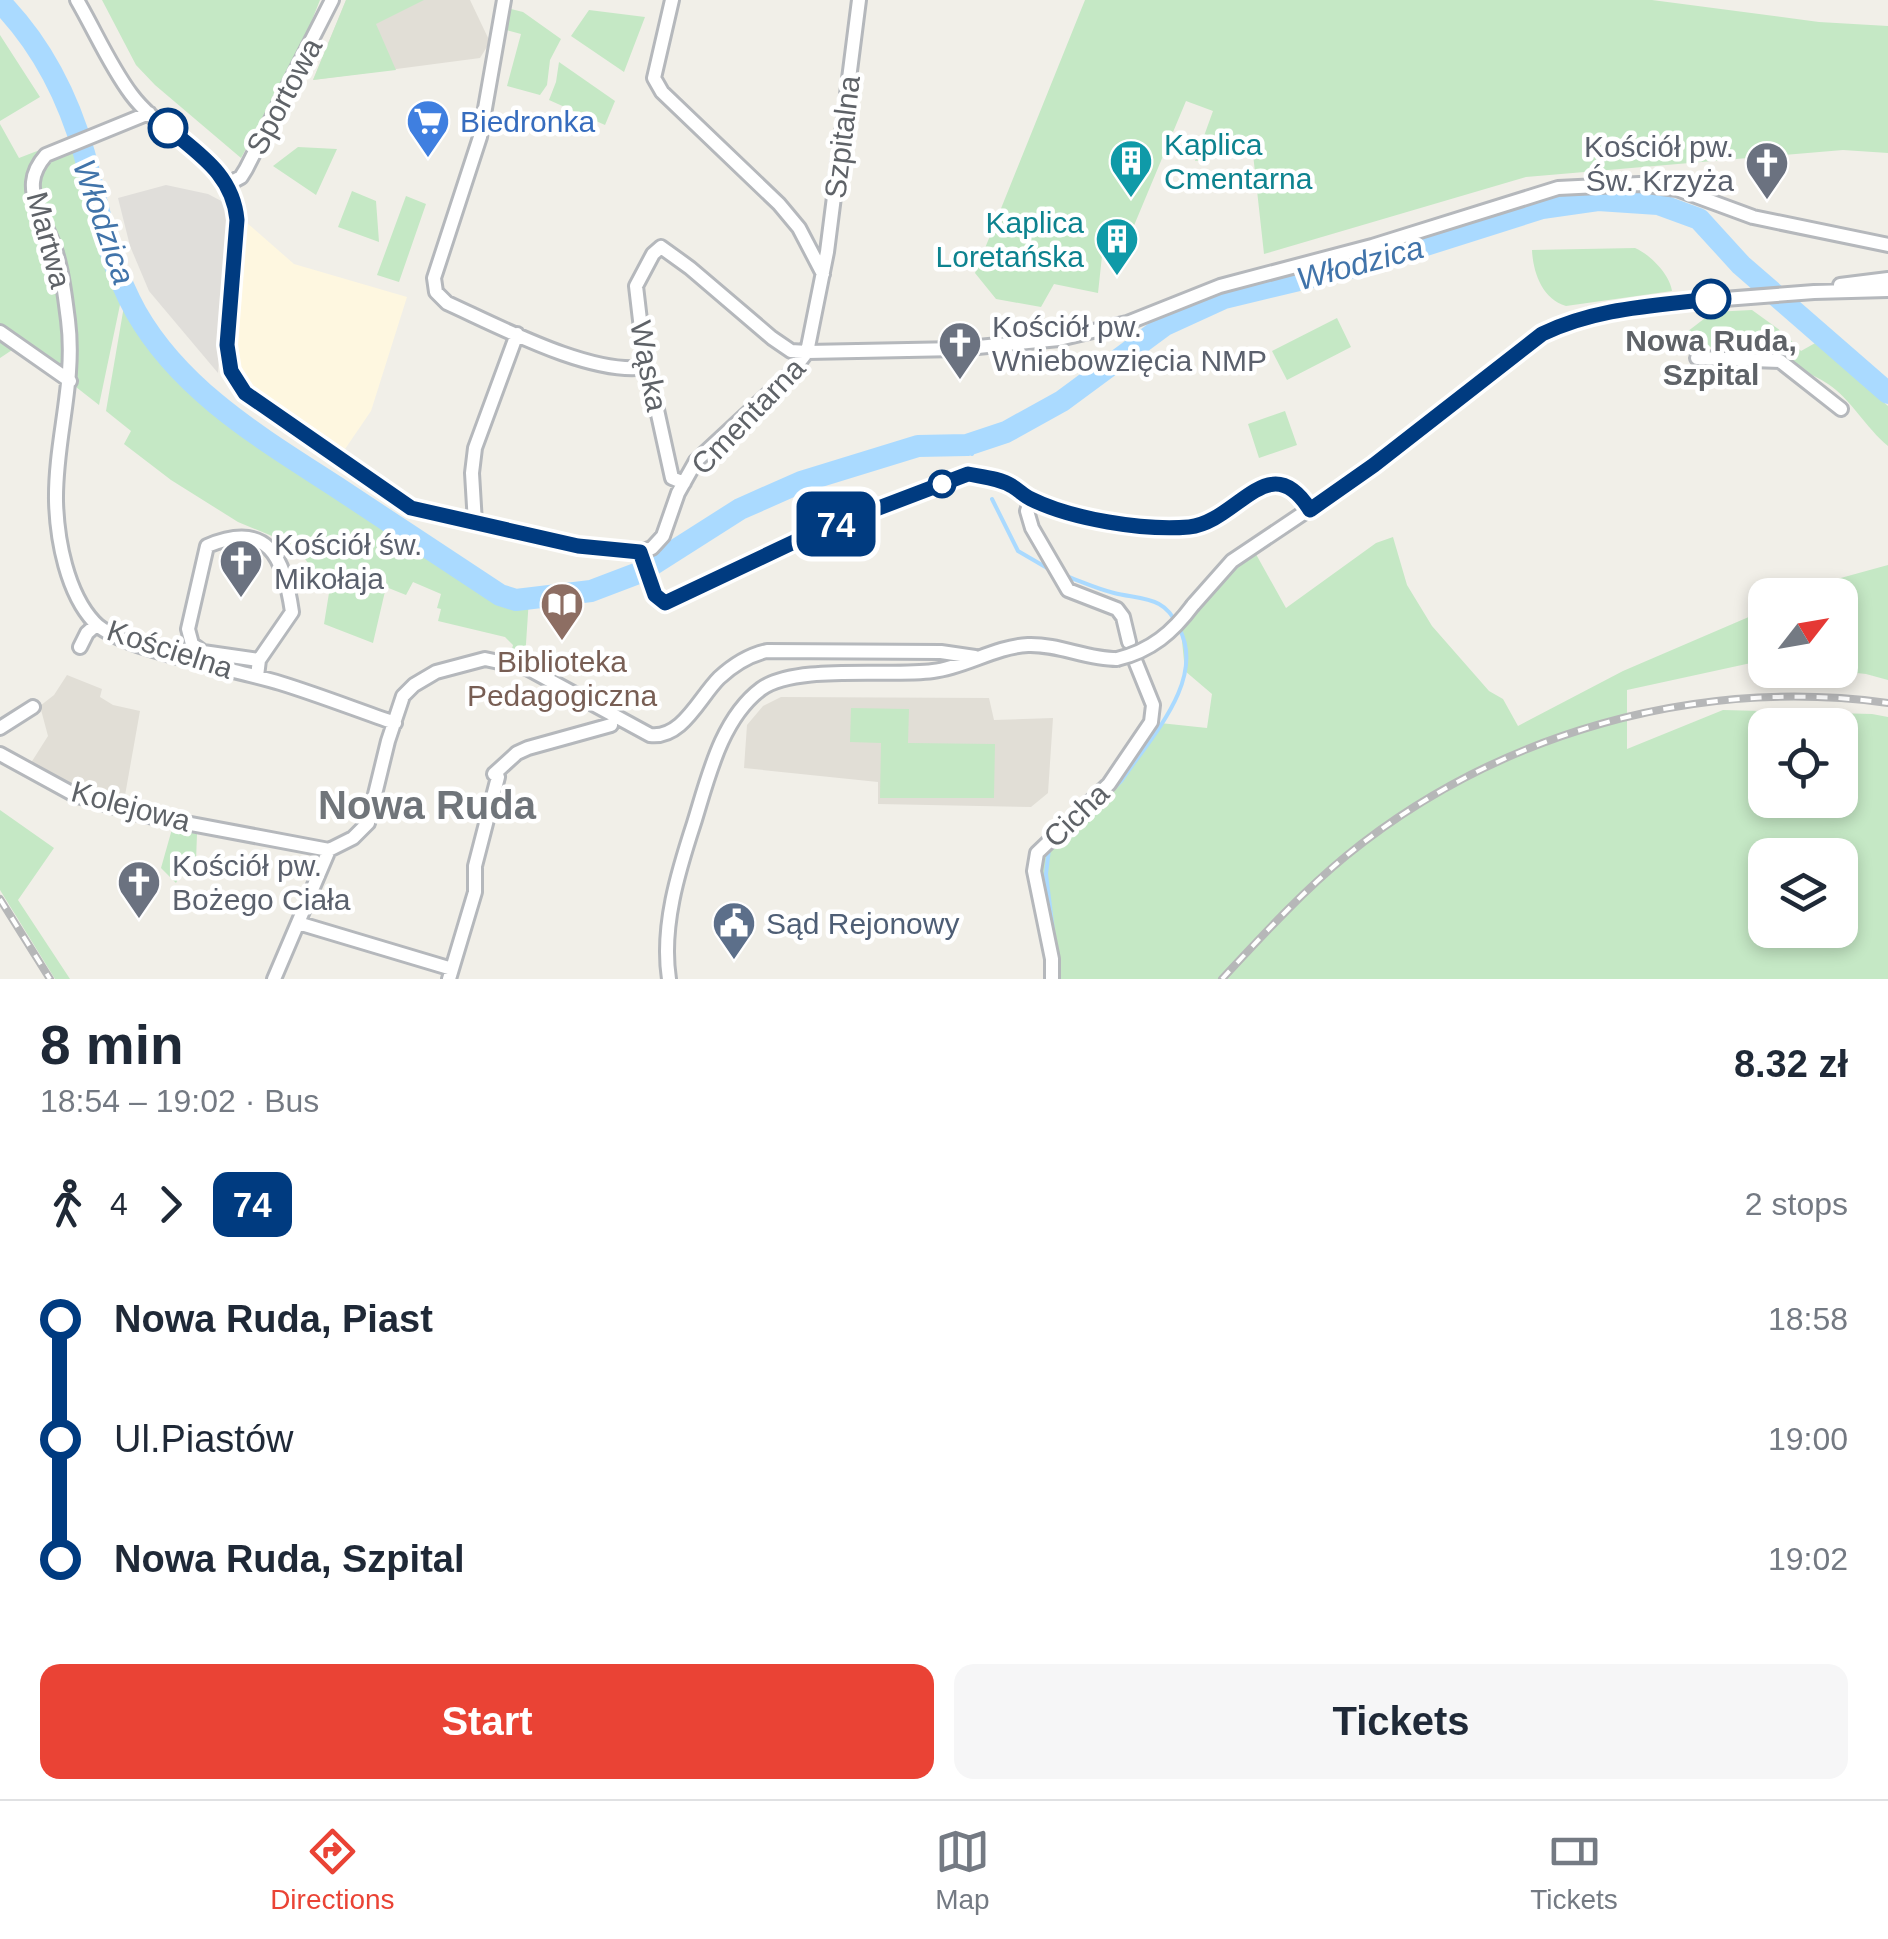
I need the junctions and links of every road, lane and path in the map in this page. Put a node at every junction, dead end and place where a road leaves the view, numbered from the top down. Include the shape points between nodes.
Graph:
1 (77, 0) edge
2 (332, 0) edge
3 (504, 0) edge
4 (672, 0) edge
5 (858, 0) edge
6 (149, 113) junction
7 (228, 184) junction
8 (1888, 245) edge
9 (823, 274) junction
10 (1888, 284) edge
11 (1814, 292) junction
12 (0, 332) edge
13 (517, 334) junction
14 (807, 352) junction
15 (1697, 358) dead end
16 (647, 367) junction
17 (70, 381) junction
18 (1841, 409) dead end
19 (684, 483) junction
20 (1036, 501) junction
21 (1310, 510) junction
22 (475, 523) junction
23 (641, 555) junction
24 (96, 625) junction
25 (80, 647) dead end
26 (975, 658) junction
27 (259, 660) junction
28 (257, 676) junction
29 (33, 707) dead end
30 (395, 723) junction
31 (611, 725) dead end
32 (0, 728) edge
33 (0, 754) edge
34 (328, 850) junction
35 (298, 923) junction
36 (452, 971) edge
37 (274, 979) edge
38 (669, 979) edge
39 (1052, 979) edge

1 - 6 street
2 - 7 street, Sportowa via 241,177
3 - 13 street via 484,120 434,278 447,303
4 - 9 street via 654,78 779,204
5 - 9 street, Szpitalna
6 - 7 street
6 - 17 street, Martwa via 59,148 36,168 32,184 62,280
7 - 22 street via 237,220 227,345 231,371 245,393 411,508
8 - 14 street, Cmentarna via 1753,217 1677,189 1572,187 1530,194 1059,339 958,350
9 - 14 street, Szpitalna
10 - 11 street
10 - 11 street via 1850,282
11 - 21 street via 1573,320 1542,334
12 - 17 street
13 - 16 street via 603,366
13 - 22 street via 476,448
14 - 16 street, Wąska via 791,351 772,338 662,248 636,286
14 - 19 street, Cmentarna via 696,461
15 - 18 street via 1780,361
16 - 19 street, Wąska via 672,478
17 - 24 street, Kościelna via 56,505 75,592
19 - 23 street, Cmentarna via 663,536
20 - 21 street via 1110,521 1192,526 1274,483 1295,490
20 - 23 street via 1010,484 968,474 813,533 665,603 655,595
20 - 39 street, Cicha via 1027,511 1032,528 1068,590 1124,617 1153,705 1151,722 1109,784 1037,853 1034,871
21 - 26 street, bridge via 1232,561 1168,635 1138,653 1090,658 1030,645
22 - 23 street
24 - 25 street
24 - 28 street, Kościelna via 164,653
26 - 30 street via 767,651 719,678 682,722 660,736 527,668 476,660 414,685
26 - 38 street via 936,671 780,680 752,697 725,736 687,845 668,926
27 - 27 street via 292,612 286,577 271,549 253,537 225,538 207,546 188,628 192,644 203,652
27 - 28 street
28 - 30 street, Kościelna
29 - 32 street
30 - 34 street via 368,823
31 - 36 street via 528,748 494,774 475,892
33 - 34 street, Kolejowa via 110,806
34 - 35 street
35 - 36 street
35 - 37 street

